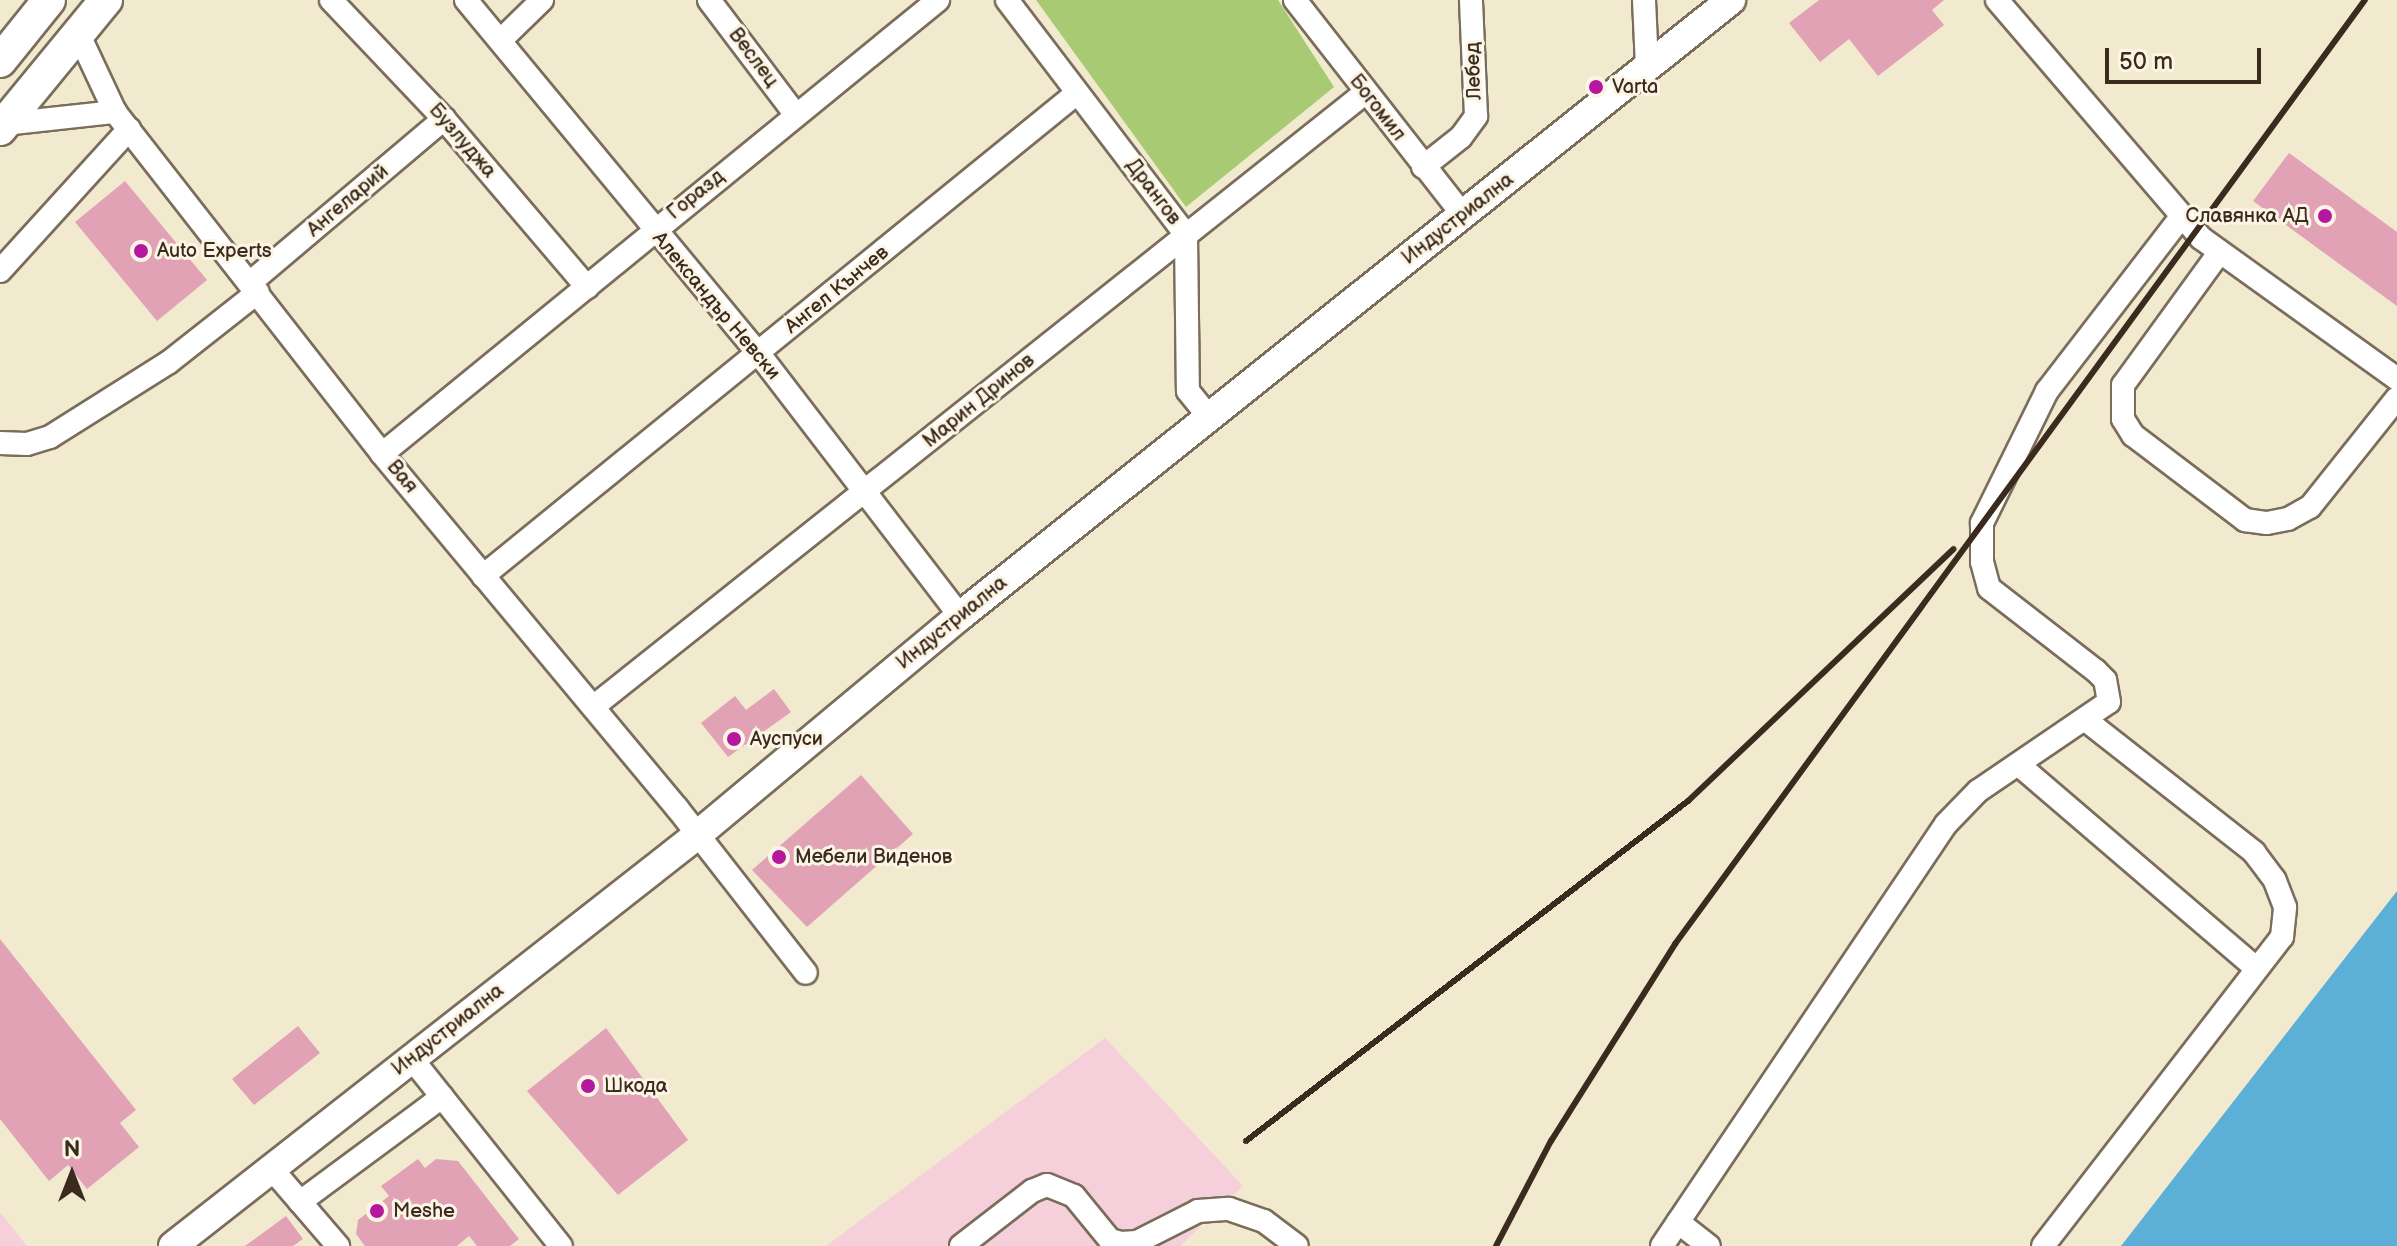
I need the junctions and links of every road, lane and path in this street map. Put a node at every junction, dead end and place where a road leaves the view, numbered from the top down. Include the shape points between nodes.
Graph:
1 (49, 0) edge
2 (106, 0) edge
3 (331, 0) edge
4 (466, 0) edge
5 (542, 0) edge
6 (709, 0) edge
7 (1007, 0) edge
8 (1295, 0) edge
9 (1471, 0) edge
10 (1644, 0) edge
11 (1731, 0) edge
12 (1997, 0) edge
13 (929, 3) edge
14 (78, 33) junction
15 (502, 39) junction
16 (0, 61) edge
17 (1647, 67) junction
18 (1077, 93) junction
19 (1365, 93) junction
20 (796, 115) junction
21 (444, 119) junction
22 (122, 121) junction
23 (2, 127) edge
24 (1423, 167) junction
25 (1463, 215) junction
26 (2182, 216) junction
27 (652, 230) junction
28 (1186, 235) junction
29 (2219, 253) junction
30 (0, 271) edge
31 (255, 287) junction
32 (587, 287) junction
33 (759, 354) junction
34 (2397, 379) edge
35 (2397, 398) edge
36 (1208, 416) junction
37 (0, 443) edge
38 (382, 454) junction
39 (867, 491) junction
40 (483, 576) junction
41 (960, 616) junction
42 (593, 707) junction
43 (2087, 721) junction
44 (2019, 765) junction
45 (696, 836) junction
46 (2257, 969) junction
47 (806, 973) dead end
48 (412, 1059) junction
49 (442, 1097) junction
50 (271, 1168) junction
51 (300, 1202) junction
52 (1678, 1222) junction
53 (173, 1246) edge
54 (338, 1246) edge
55 (561, 1246) edge
56 (961, 1246) edge
57 (1297, 1246) edge
58 (1662, 1246) edge
59 (1709, 1246) edge
60 (2043, 1246) edge

1 - 16 highway
2 - 14 highway
3 - 21 street, Бузлуджа
4 - 15 street, Александър Невски
5 - 15 street
6 - 20 street, Веслец
7 - 18 street, Дрангов
8 - 19 street, Богомил
9 - 24 street, Лебед via 1476,116 1461,137
10 - 17 street
11 - 17 main road, Индустриална
12 - 26 street
13 - 20 street, Горазд
14 - 22 street, Вая
14 - 23 highway
15 - 27 street, Александър Невски
17 - 25 main road, Индустриална
18 - 28 street, Дрангов
18 - 33 street, Ангел Кънчев
19 - 24 street, Богомил
19 - 28 street, Марин Дринов
20 - 27 street, Горазд
21 - 31 street, Ангеларий
21 - 32 street, Бузлуджа
22 - 23 street
22 - 30 street
22 - 31 street, Вая
24 - 25 street, Богомил
25 - 36 main road, Индустриална
26 - 29 street
26 - 43 street via 2047,391 1982,523 1989,588 2105,680 2109,702
27 - 32 street, Горазд
27 - 33 street, Александър Невски
28 - 36 street, Дрангов via 1188,391
28 - 39 street, Марин Дринов
29 - 34 street
29 - 35 street via 2123,385 2123,419 2133,435 2245,520 2267,523 2310,507
31 - 37 street, Ангеларий via 169,362 50,437 27,444
31 - 38 street, Вая
32 - 38 street, Горазд
33 - 39 street, Александър Невски
33 - 40 street, Ангел Кънчев
36 - 41 main road, Индустриална
38 - 40 street, Вая
39 - 41 street, Александър Невски
39 - 42 street, Марин Дринов
40 - 42 street, Вая
41 - 45 main road, Индустриална
42 - 45 street, Вая
43 - 44 street
43 - 46 street via 2254,852 2274,879 2285,907 2282,937
44 - 46 street
44 - 52 street via 1978,791 1946,824
45 - 47 street, Вая
45 - 48 main road, Индустриална
46 - 60 street
48 - 49 street
48 - 50 main road, Индустриална
49 - 51 street
49 - 55 street
50 - 51 street
50 - 53 main road, Индустриална
51 - 54 street
52 - 58 street
52 - 59 street
56 - 57 street via 1047,1185 1074,1196 1110,1240 1121,1243 1137,1242 1198,1211 1229,1209 1264,1221

